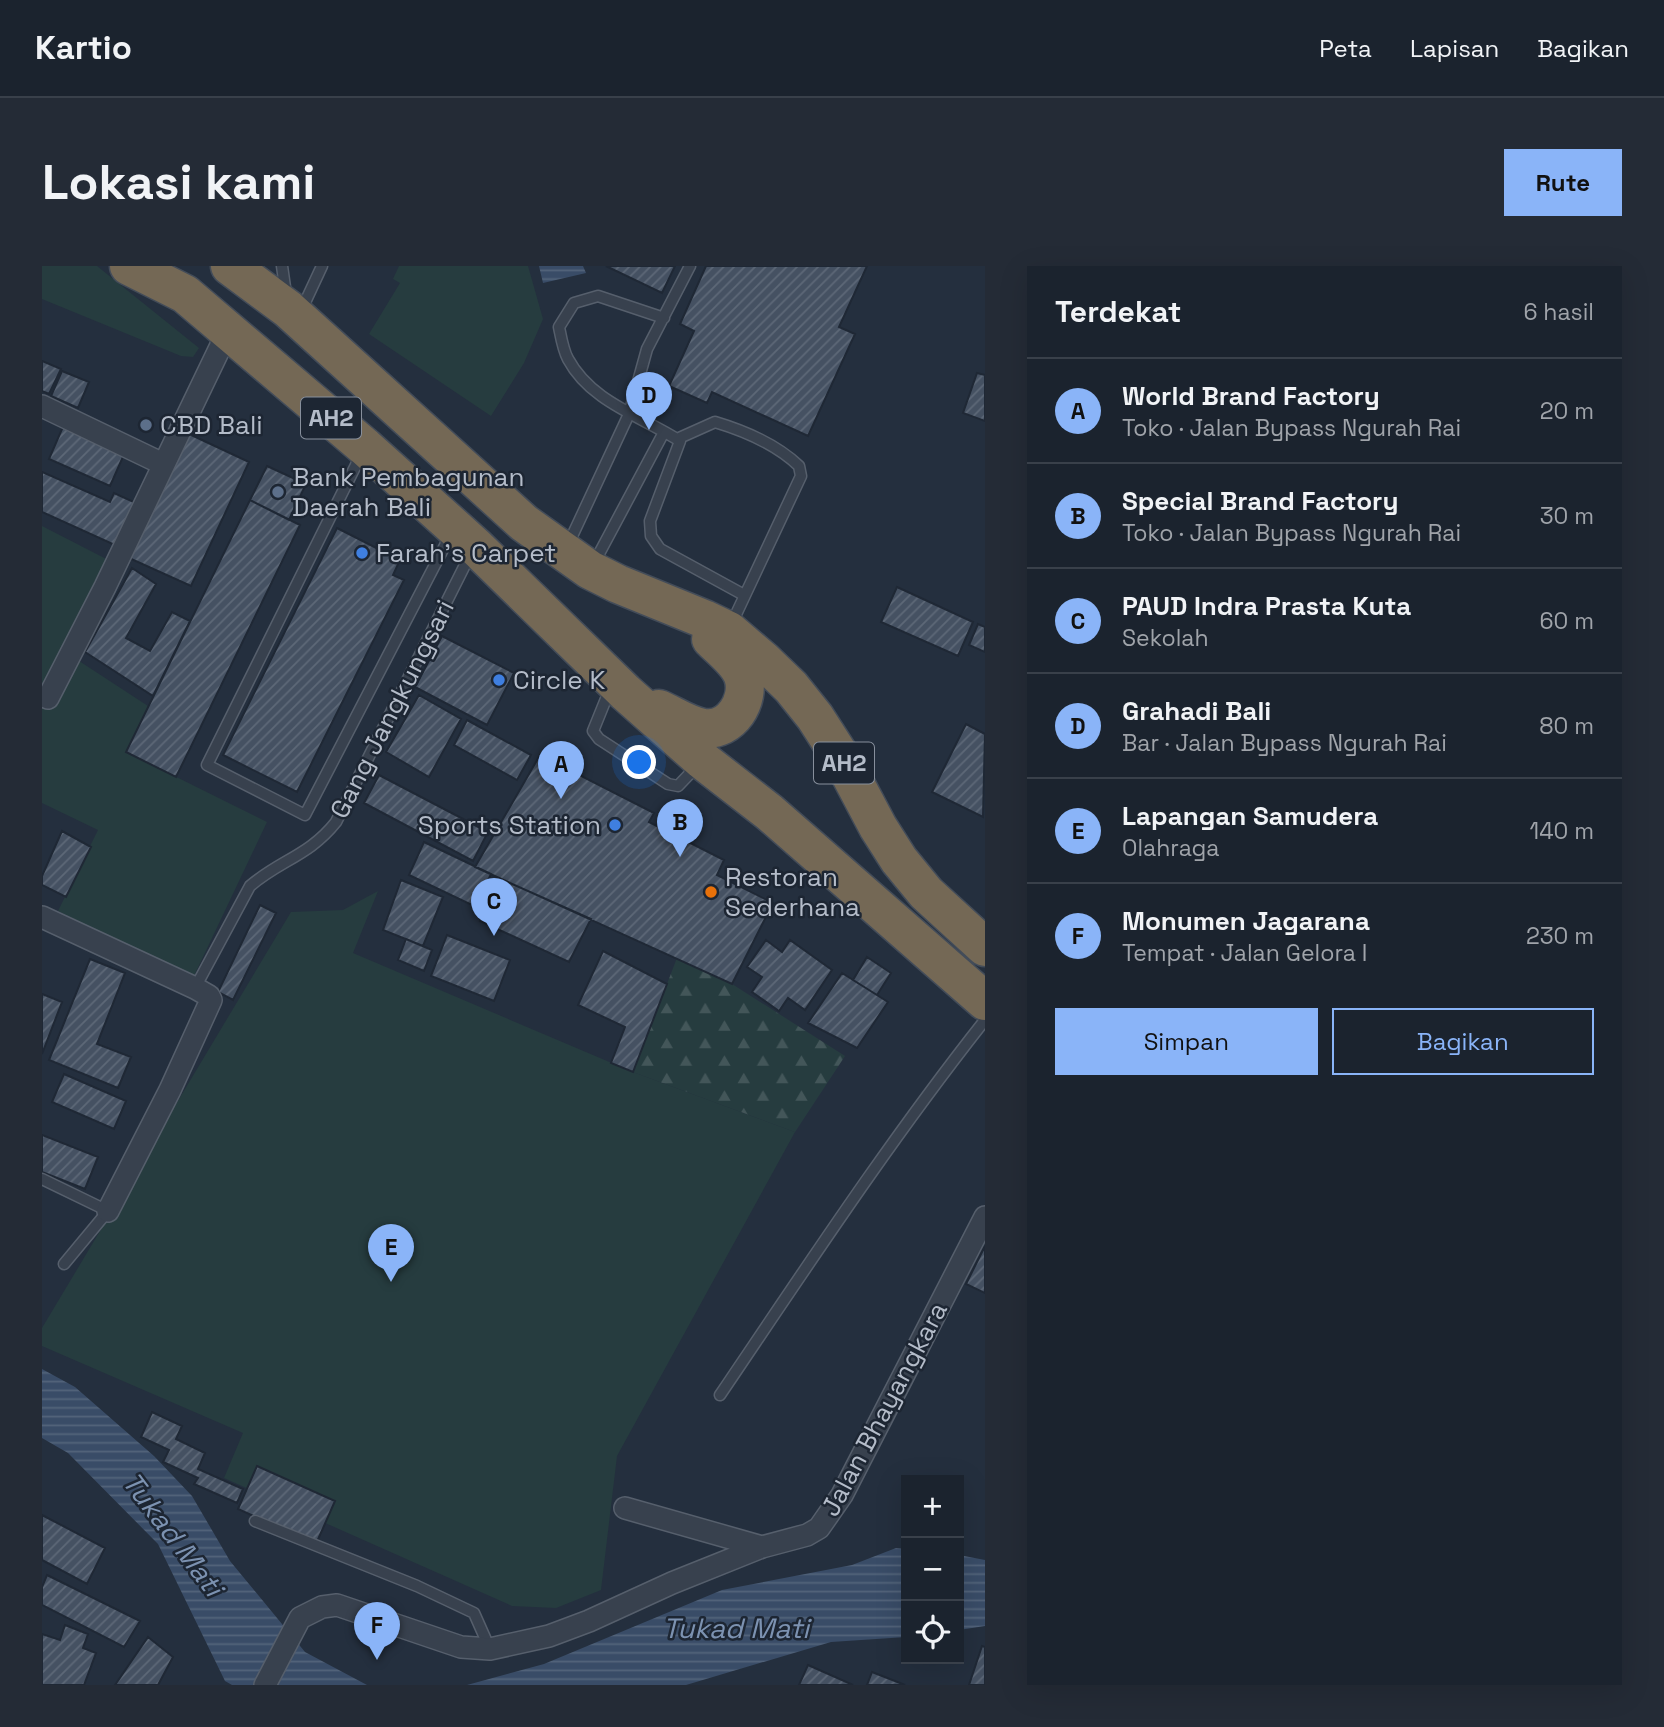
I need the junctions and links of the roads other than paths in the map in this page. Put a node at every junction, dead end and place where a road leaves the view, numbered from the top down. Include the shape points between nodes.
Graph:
1 (129, 266) edge
2 (230, 266) edge
3 (322, 266) edge
4 (690, 266) edge
5 (175, 280) edge
6 (281, 291) edge
7 (664, 318) junction
8 (228, 331) junction
9 (42, 406) edge
10 (629, 414) junction
11 (664, 432) junction
12 (677, 439) junction
13 (365, 447) junction
14 (163, 464) junction
15 (465, 536) junction
16 (577, 561) junction
17 (744, 595) junction
18 (676, 607) junction
19 (729, 631) junction
20 (619, 687) junction
21 (48, 698) dead end
22 (702, 760) junction
23 (42, 917) edge
24 (985, 947) edge
25 (195, 988) junction
26 (985, 1001) edge
27 (985, 1020) edge
28 (42, 1179) edge
29 (108, 1210) junction
30 (985, 1217) edge
31 (64, 1264) dead end
32 (720, 1395) dead end
33 (625, 1508) dead end
34 (255, 1521) dead end
35 (762, 1547) junction
36 (490, 1649) junction
37 (265, 1685) edge

1 - 5 highway
2 - 6 highway
3 - 6 lane
4 - 7 lane
5 - 8 highway, AH2
6 - 16 highway, AH2 via 524,523
7 - 10 lane via 648,349
7 - 10 lane via 598,296 574,303 559,327 567,358 590,388
8 - 13 highway, AH2
8 - 14 street
9 - 14 street
10 - 11 lane
10 - 16 lane
11 - 12 lane
11 - 16 lane
12 - 17 lane via 680,448 650,522 651,536 660,549
12 - 17 lane via 715,422 774,447 799,466 801,476
13 - 15 highway, AH2
13 - 15 lane via 207,765 304,815
14 - 21 street
15 - 20 highway, AH2
15 - 25 lane, Gang Jangkungsari via 336,821 314,845 250,886
16 - 18 highway, AH2 via 618,584
17 - 19 lane
18 - 19 highway, AH2
18 - 20 highway via 743,675 745,696 740,707 724,724 702,728
19 - 24 highway, AH2 via 791,687 842,759 899,860 926,893
20 - 22 highway, AH2
20 - 22 lane via 593,731 599,739 668,784 678,786
22 - 26 highway, AH2
23 - 25 street
25 - 29 street via 209,996 210,1005
27 - 32 lane via 857,1193
28 - 29 lane
29 - 31 lane
30 - 35 street, Jalan Bhayangkara via 828,1518 807,1535
33 - 35 street
34 - 36 lane via 474,1613
35 - 36 street, Jalan Bhayangkara via 589,1621
36 - 37 street, Jalan Bhayangkara via 461,1647 337,1605 321,1606 300,1618

